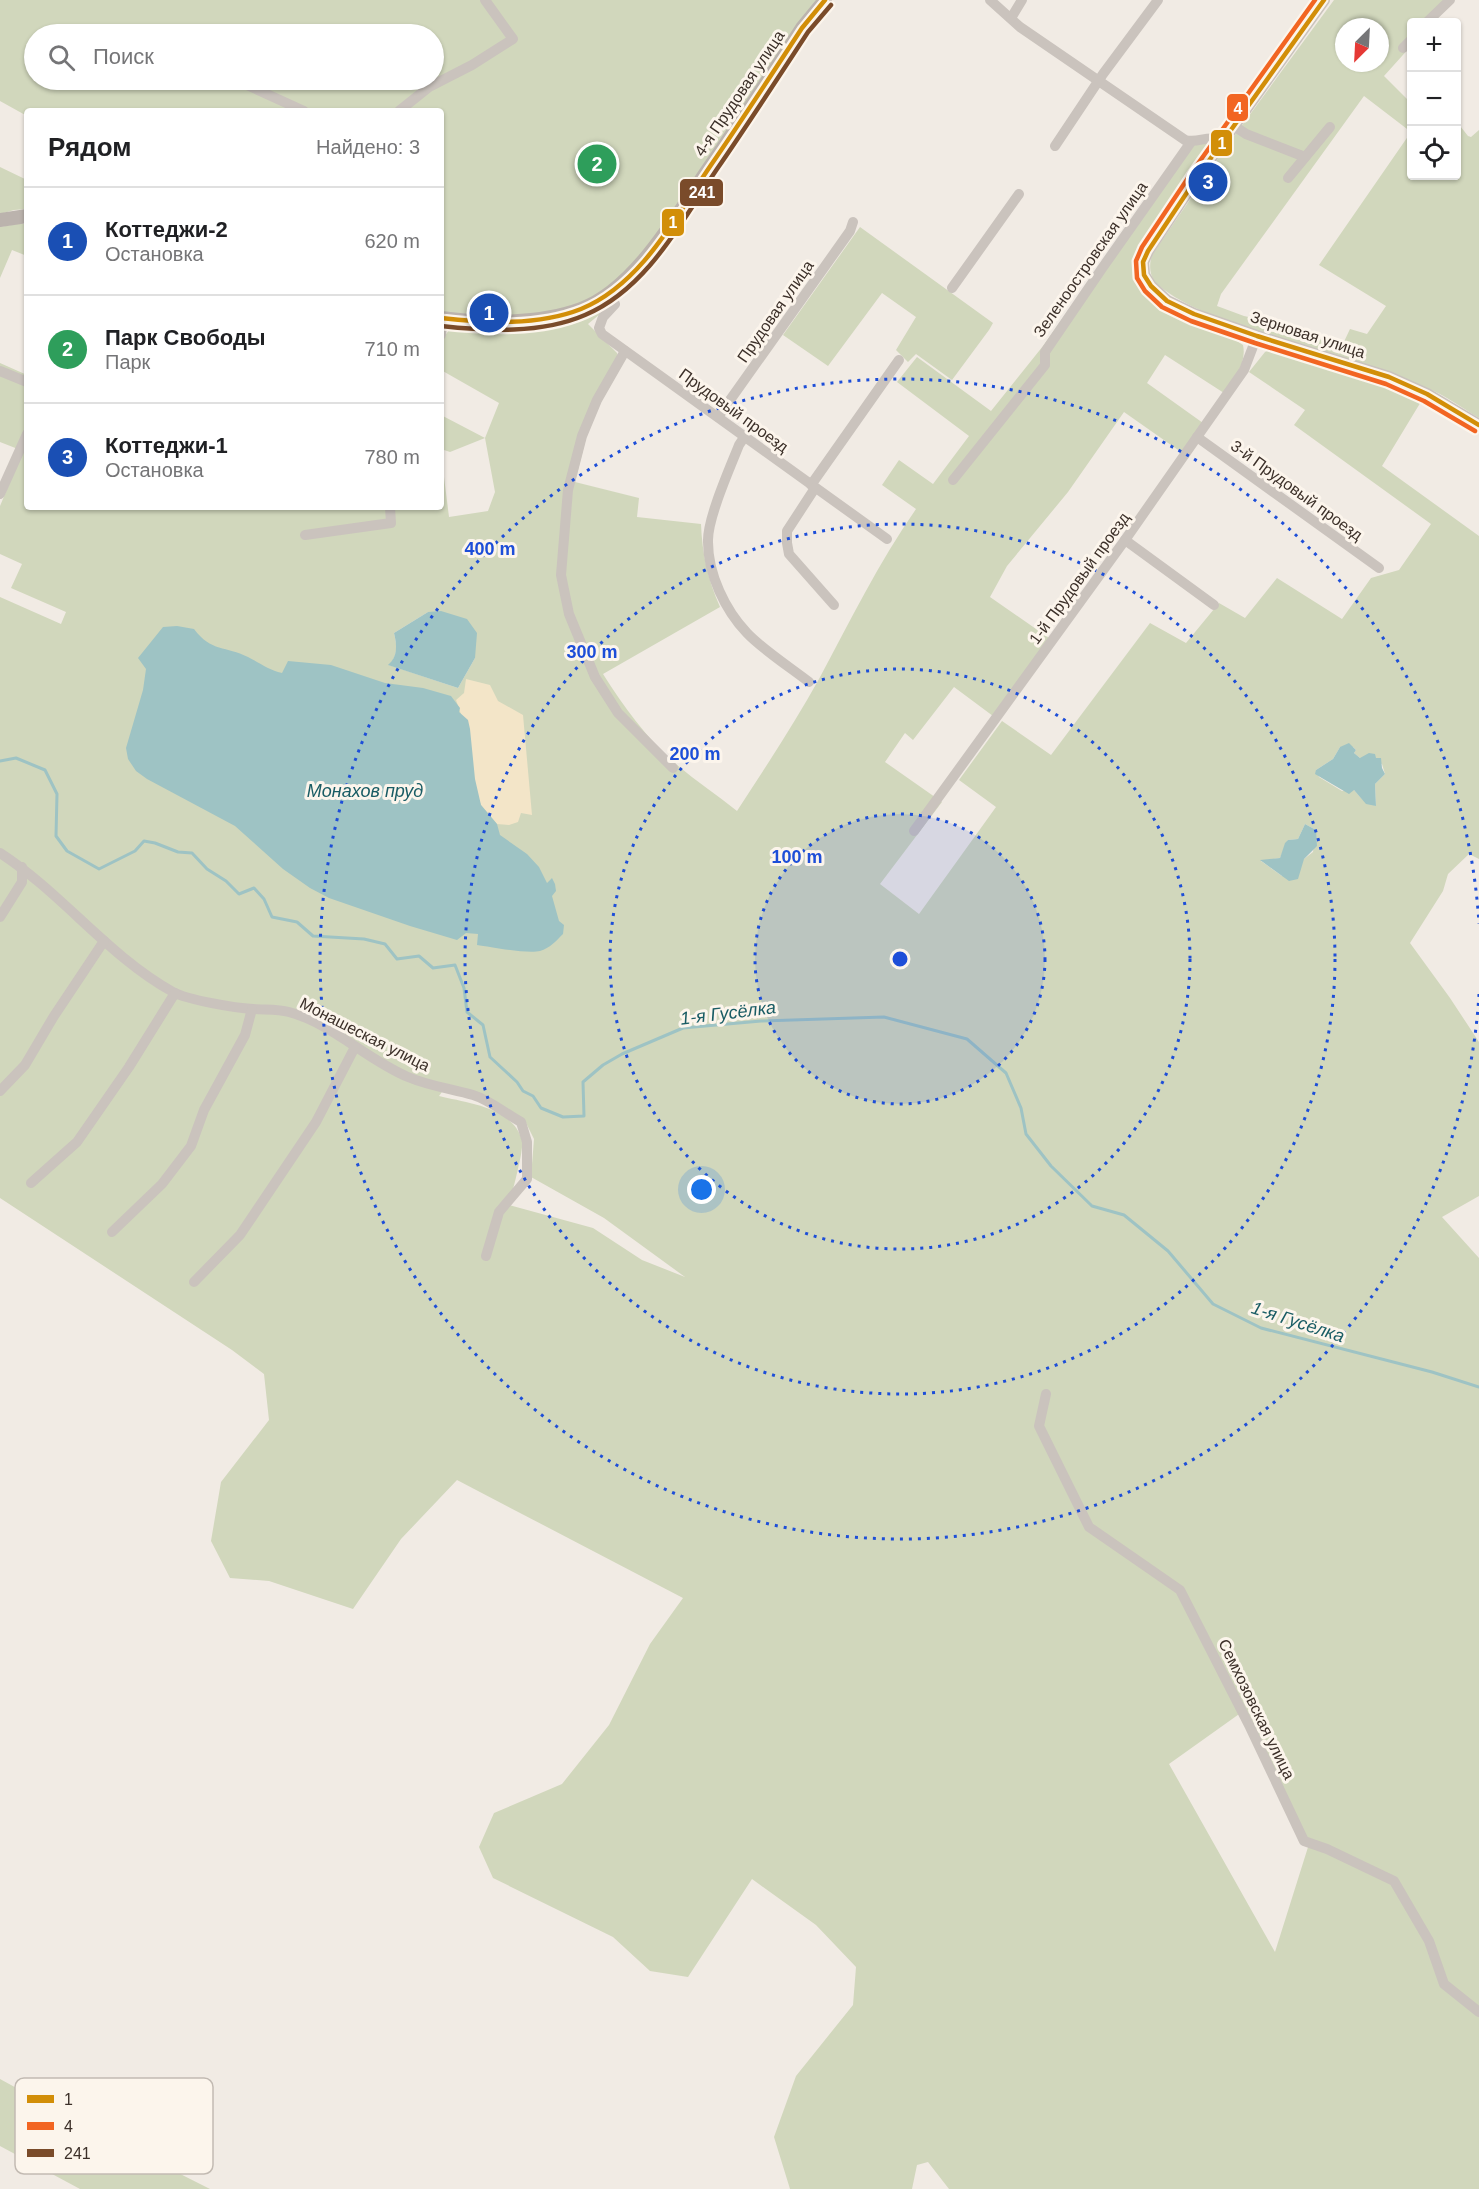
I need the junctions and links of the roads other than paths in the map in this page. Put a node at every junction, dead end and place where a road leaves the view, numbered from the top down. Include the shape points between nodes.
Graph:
1 (484, 0) edge
2 (825, 0) edge
3 (990, 0) edge
4 (1022, 0) edge
5 (1158, 0) edge
6 (1324, 0) edge
7 (1450, 0) edge
8 (1011, 18) junction
9 (1431, 18) edge
10 (1407, 44) edge
11 (1403, 48) dead end
12 (444, 79) edge
13 (1098, 82) junction
14 (258, 90) edge
15 (425, 90) edge
16 (297, 108) edge
17 (403, 108) edge
18 (1234, 126) junction
19 (1330, 127) dead end
20 (1223, 141) junction
21 (1191, 142) junction
22 (1055, 146) dead end
23 (1305, 157) junction
24 (1288, 178) dead end
25 (1019, 194) dead end
26 (24, 216) edge
27 (0, 220) edge
28 (853, 222) dead end
29 (952, 288) dead end
30 (610, 293) junction
31 (444, 318) edge
32 (1257, 336) junction
33 (626, 351) junction
34 (899, 360) dead end
35 (0, 371) edge
36 (24, 381) edge
37 (718, 417) junction
38 (1479, 425) edge
39 (745, 436) junction
40 (1197, 436) junction
41 (24, 441) edge
42 (952, 480) dead end
43 (813, 486) junction
44 (0, 494) edge
45 (390, 510) edge
46 (305, 536) dead end
47 (887, 539) dead end
48 (1125, 540) junction
49 (1379, 568) dead end
50 (834, 605) dead end
51 (1214, 605) dead end
52 (808, 682) dead end
53 (673, 768) dead end
54 (914, 831) dead end
55 (0, 853) edge
56 (22, 867) junction
57 (0, 917) edge
58 (104, 941) junction
59 (175, 993) junction
60 (252, 1009) junction
61 (355, 1047) junction
62 (0, 1091) edge
63 (31, 1183) dead end
64 (112, 1232) dead end
65 (486, 1256) dead end
66 (195, 1282) dead end
67 (1046, 1394) dead end
68 (1479, 2012) edge

1 - 12 street via 513,39
2 - 30 main road, 4-я Прудовая улица via 663,234 630,276
3 - 8 street
4 - 8 street
5 - 13 street
6 - 18 street
7 - 9 street
8 - 13 street
10 - 11 street
13 - 21 street
13 - 22 street
14 - 16 street
15 - 17 street
18 - 20 street
18 - 23 street
19 - 23 street
20 - 21 street via 1213,137
20 - 32 street, Зерновая улица via 1148,251 1143,262 1144,275 1167,301
21 - 42 street, Зеленоостровская улица via 1045,352 1045,365
23 - 24 street
25 - 29 street
26 - 27 main road
28 - 37 street, Прудовая улица
30 - 31 main road, 4-я Прудовая улица via 582,309 523,321
30 - 33 street, Прудовый проезд via 615,304 599,328
32 - 38 street, Зерновая улица via 1389,377
32 - 40 street, 1-й Прудовый проезд via 1244,370
33 - 37 street, Прудовый проезд
33 - 53 street via 582,435 568,490 561,575 569,614 595,677 618,713
34 - 43 street
35 - 36 street
37 - 39 street, Прудовый проезд
39 - 43 street, Прудовый проезд
39 - 52 street via 711,523 708,541 714,580 747,633
40 - 48 street, 1-й Прудовый проезд
40 - 49 street, 3-й Прудовый проезд
41 - 44 street
43 - 47 street, Прудовый проезд
43 - 50 street via 787,531 787,543 789,554
45 - 46 street via 391,524
48 - 51 street
48 - 54 street, 1-й Прудовый проезд
55 - 56 street, Монашеская улица
56 - 57 street via 22,882
56 - 58 street, Монашеская улица
58 - 59 street, Монашеская улица
58 - 62 street via 25,1065
59 - 60 street, Монашеская улица
59 - 63 street via 77,1142
60 - 61 street, Монашеская улица via 288,1011 335,1032
60 - 64 street via 245,1035 204,1110 191,1146 162,1184
61 - 65 street, Монашеская улица via 406,1077 476,1096 521,1122 527,1142 527,1179 499,1212
61 - 66 street via 316,1122 240,1235
67 - 68 street, Семхозовская улица via 1039,1426 1089,1527 1180,1590 1304,1841 1394,1881 1429,1941 1444,1984

